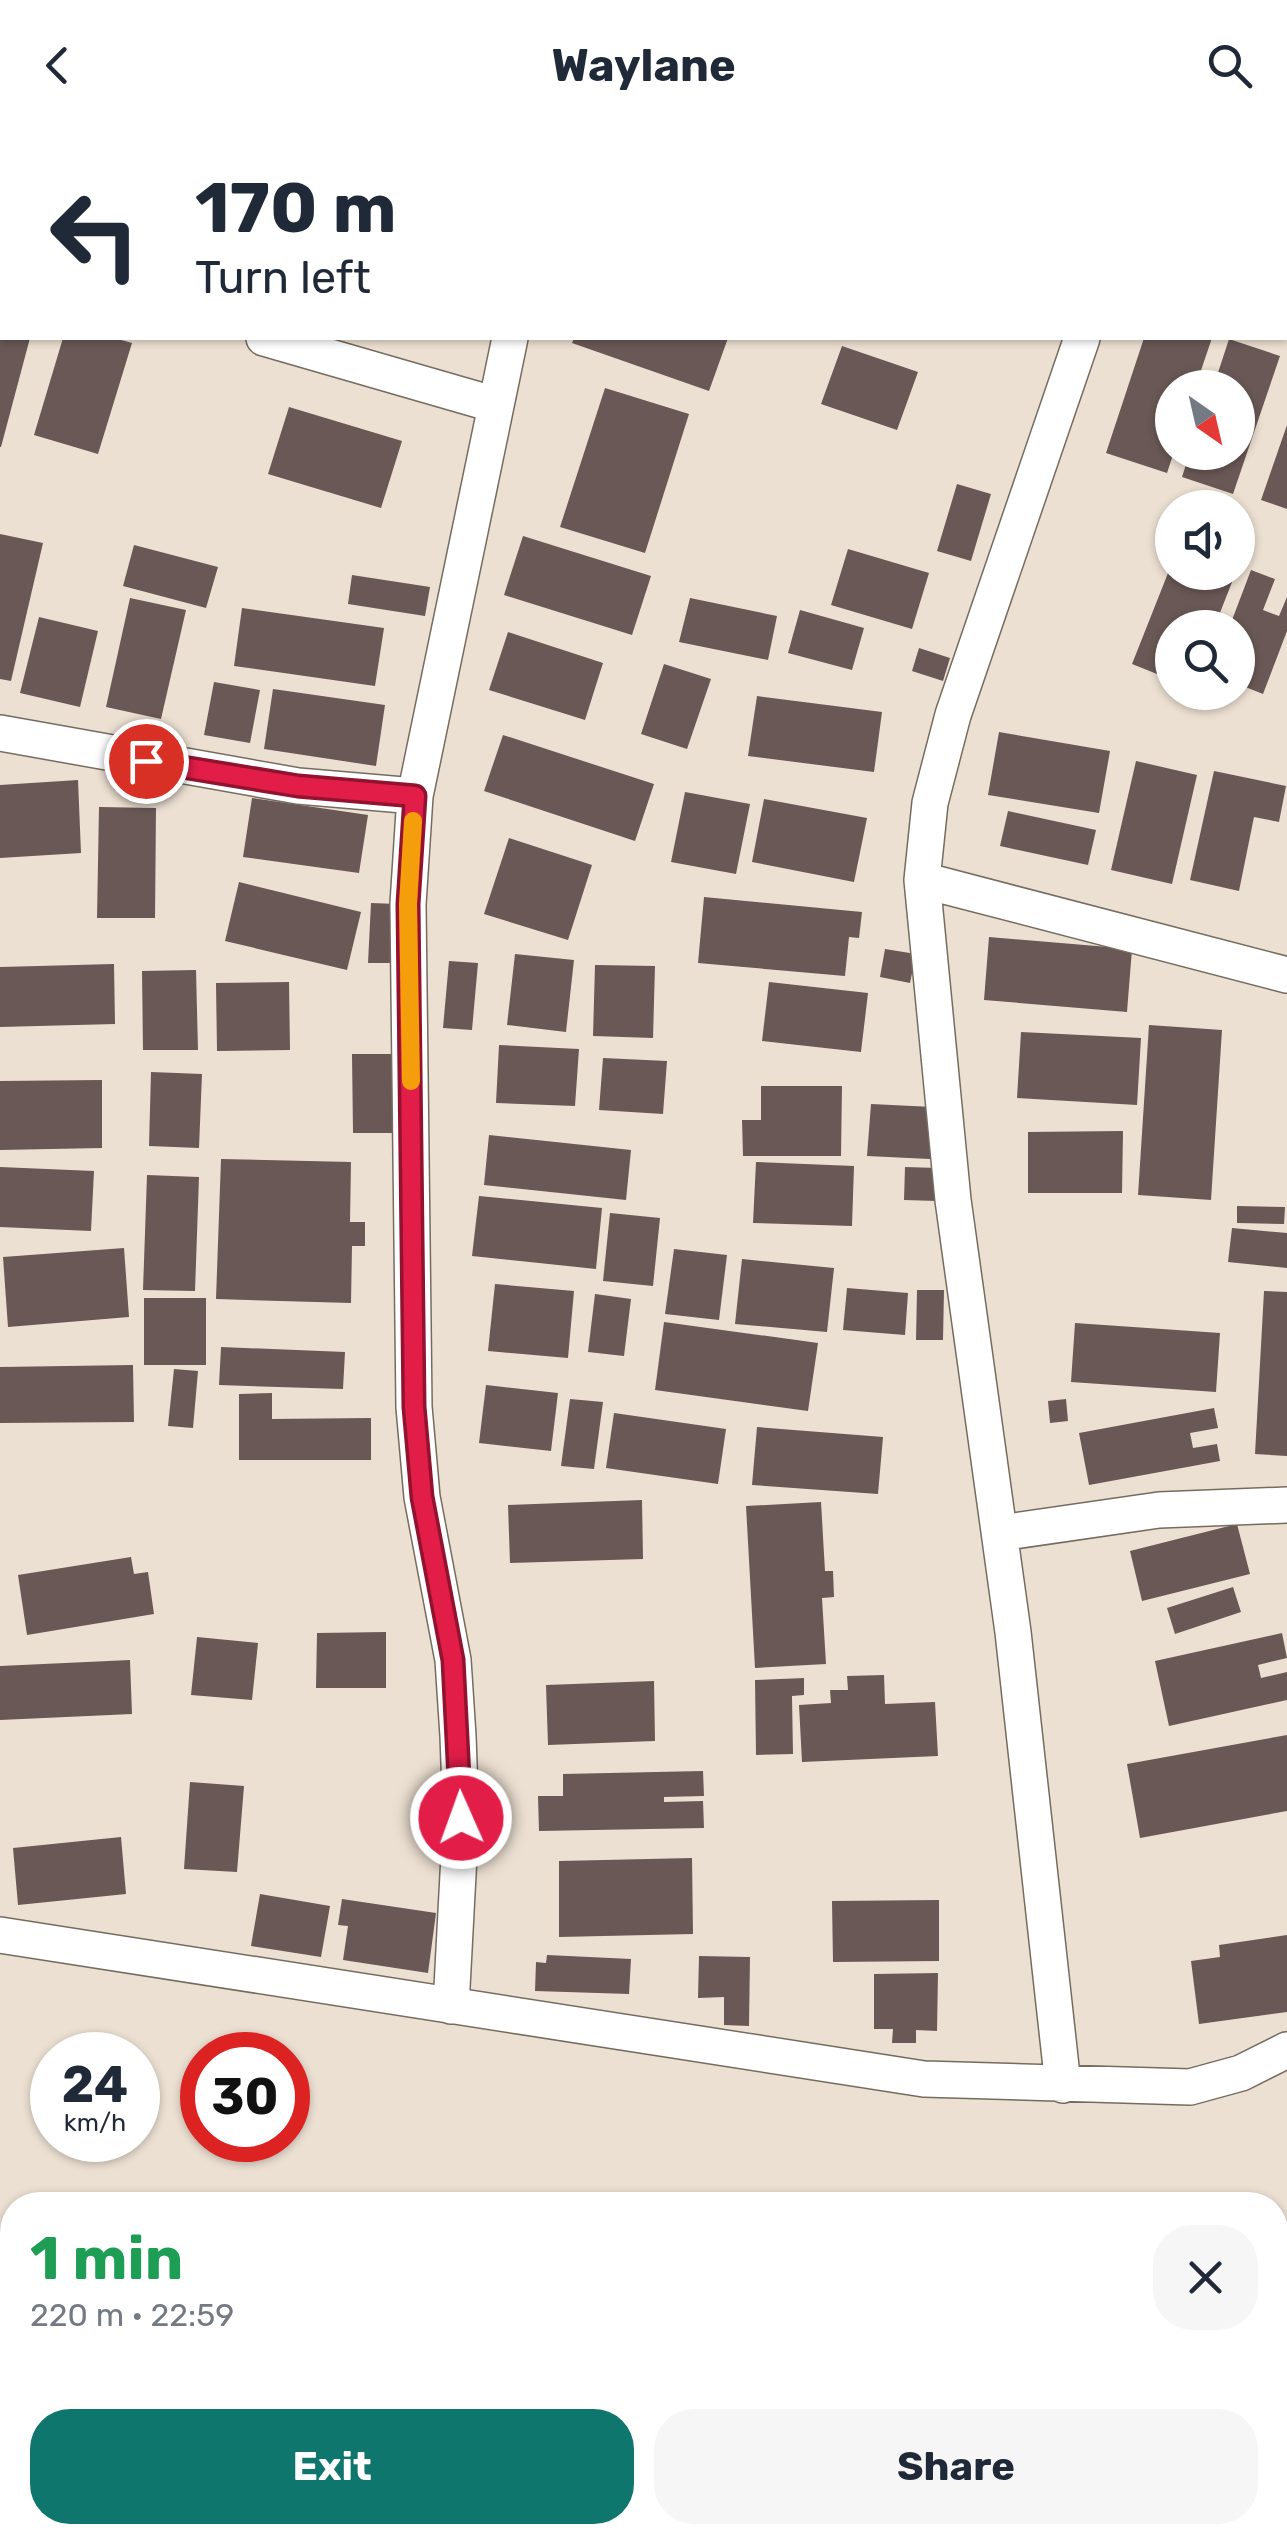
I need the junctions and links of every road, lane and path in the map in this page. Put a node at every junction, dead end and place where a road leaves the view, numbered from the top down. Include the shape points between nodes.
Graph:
1 (271, 340) edge
2 (510, 340) edge
3 (1081, 340) edge
4 (496, 405) junction
5 (0, 733) edge
6 (415, 796) junction
7 (922, 880) junction
8 (1287, 975) edge
9 (1287, 1506) edge
10 (1000, 1533) junction
11 (0, 1935) edge
12 (450, 2006) junction
13 (1287, 2050) edge
14 (1062, 2086) junction

1 - 4 street
2 - 4 street
3 - 7 street via 954,715 930,803
4 - 6 street
5 - 6 street via 298,786
6 - 12 street via 408,904 414,1407 422,1497 453,1660 458,1736 461,1818
7 - 8 street
7 - 10 street via 954,1200
9 - 10 street via 1159,1510
10 - 14 street
11 - 12 street
12 - 14 street via 924,2079
13 - 14 street via 1190,2088

